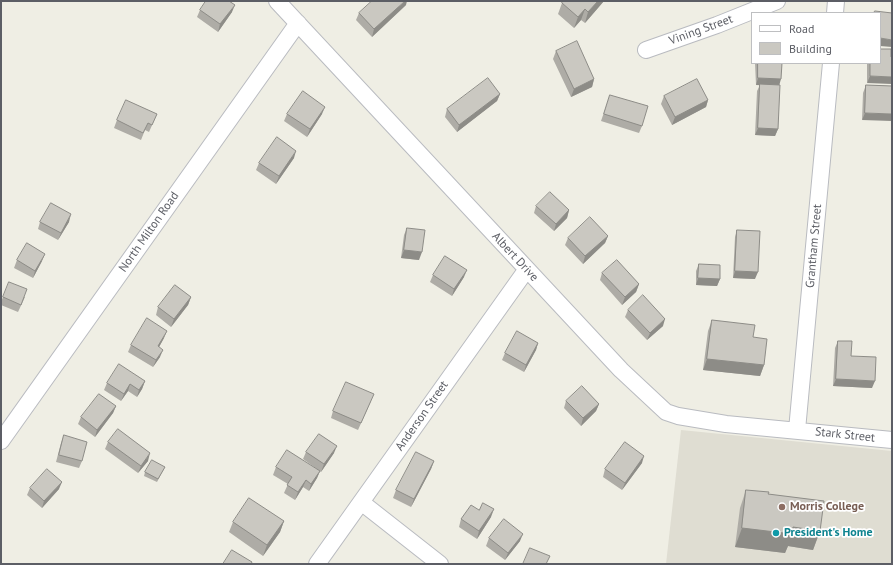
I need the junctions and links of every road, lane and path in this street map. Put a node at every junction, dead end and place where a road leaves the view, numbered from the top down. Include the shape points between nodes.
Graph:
1 (278, 1) edge
2 (778, 1) edge
3 (836, 1) edge
4 (835, 12) edge
5 (298, 23) junction
6 (646, 50) dead end
7 (831, 64) edge
8 (527, 269) junction
9 (797, 430) junction
10 (892, 440) edge
11 (1, 441) edge
12 (361, 502) junction
13 (317, 564) edge
14 (440, 564) edge

1 - 5 street, Albert Drive
2 - 6 street, Vining Street
3 - 4 street
5 - 8 street, Albert Drive
5 - 11 street, North Milton Road
7 - 9 street, Grantham Street
8 - 9 street, Albert Drive via 621,370 666,412 726,424
8 - 12 street, Anderson Street
9 - 10 street, Stark Street
12 - 13 street, Anderson Street
12 - 14 street

